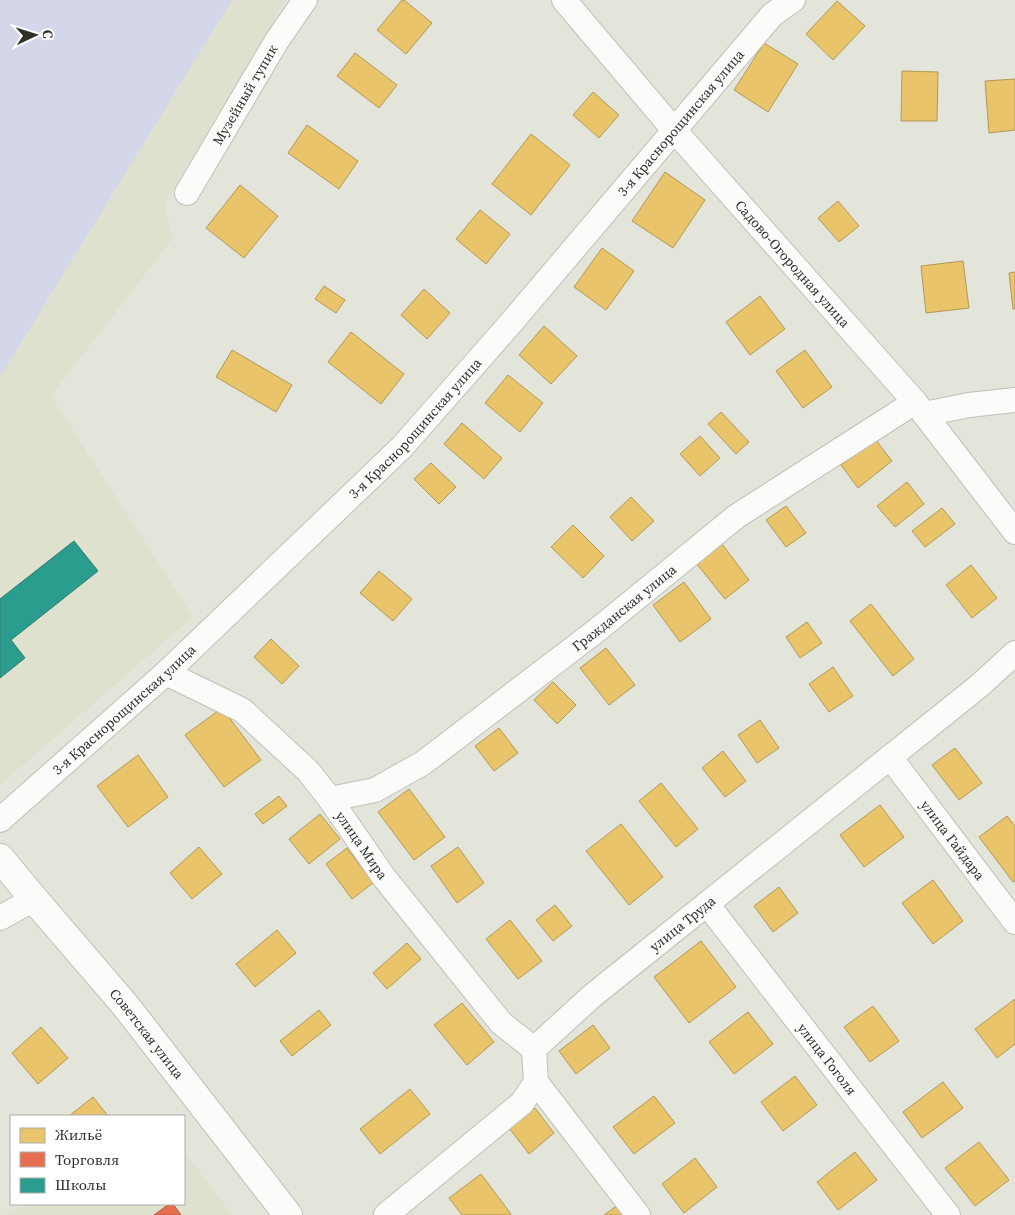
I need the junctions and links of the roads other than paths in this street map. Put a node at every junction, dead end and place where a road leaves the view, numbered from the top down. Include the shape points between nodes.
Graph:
1 (305, 0) edge
2 (564, 0) edge
3 (793, 0) edge
4 (674, 130) junction
5 (187, 193) dead end
6 (1015, 400) edge
7 (919, 408) junction
8 (1015, 532) edge
9 (1015, 652) edge
10 (166, 673) junction
11 (890, 757) junction
12 (330, 799) junction
13 (0, 820) edge
14 (0, 858) edge
15 (34, 899) junction
16 (706, 904) junction
17 (0, 918) edge
18 (1015, 922) edge
19 (534, 1049) junction
20 (536, 1082) junction
21 (288, 1215) edge
22 (386, 1215) edge
23 (638, 1215) edge
24 (948, 1215) edge

1 - 5 street, Музейный тупик via 276,42
2 - 4 street, Садово-Огородная улица
3 - 4 street, 3-я Краснорощинская улица via 772,15
4 - 7 street, Садово-Огородная улица
4 - 10 street, 3-я Краснорощинская улица via 402,447
6 - 7 street
7 - 8 street, Садово-Огородная улица
7 - 12 street, Гражданская улица via 736,516 596,631 424,763 375,790
9 - 11 street, улица Труда via 979,686
10 - 12 street, улица Мира via 242,710 308,770
10 - 13 street, 3-я Краснорощинская улица
11 - 16 street, улица Труда
11 - 18 street, улица Гайдара
12 - 19 street, улица Мира via 383,876 502,1023
14 - 15 street, Советская улица
15 - 17 street
15 - 21 street, Советская улица via 125,1005
16 - 19 street, улица Труда via 592,996
16 - 24 street, улица Гоголя
19 - 20 street
20 - 22 street via 522,1103
20 - 23 street

